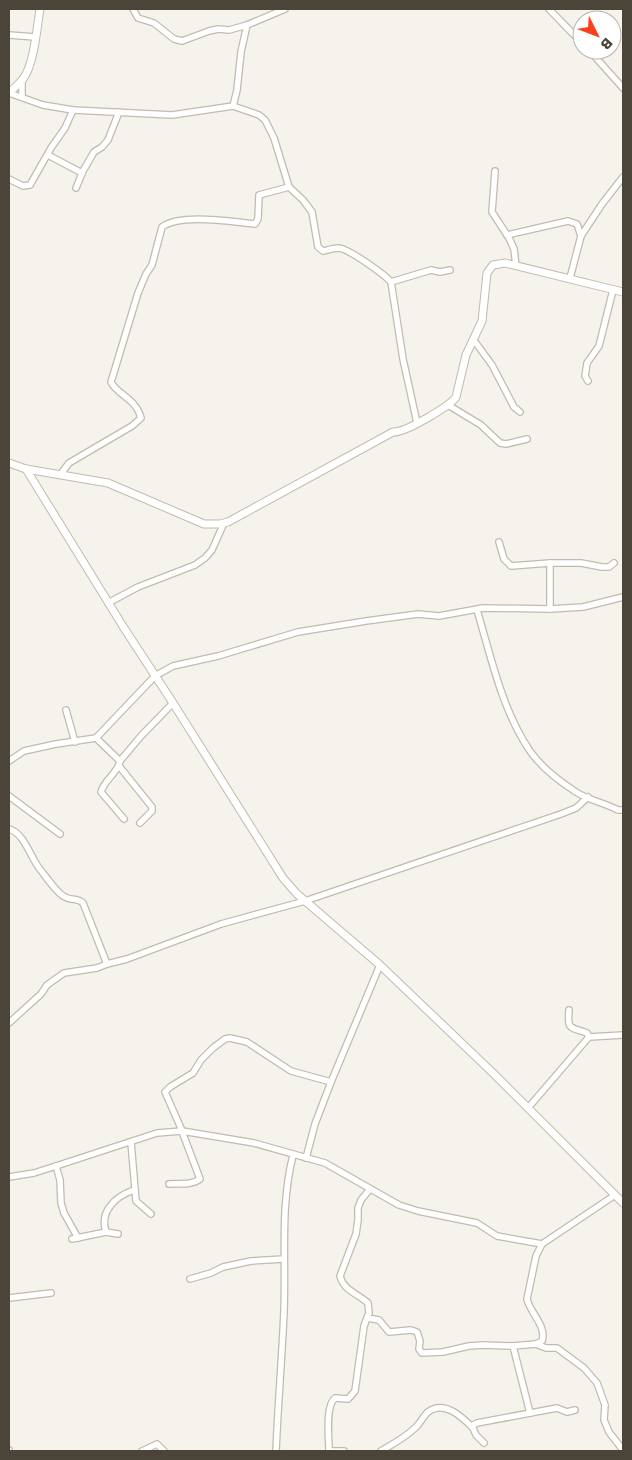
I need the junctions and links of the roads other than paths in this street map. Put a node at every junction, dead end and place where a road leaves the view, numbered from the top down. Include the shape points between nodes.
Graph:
1 (40, 9) edge
2 (133, 9) edge
3 (285, 9) edge
4 (549, 9) edge
5 (247, 26) junction
6 (572, 33) edge
7 (9, 35) edge
8 (35, 37) junction
9 (598, 60) edge
10 (22, 80) junction
11 (623, 88) edge
12 (9, 93) edge
13 (22, 97) junction
14 (233, 106) junction
15 (73, 110) junction
16 (118, 112) junction
17 (48, 155) junction
18 (495, 171) dead end
19 (82, 173) junction
20 (623, 177) edge
21 (9, 179) edge
22 (290, 187) junction
23 (76, 188) dead end
24 (508, 235) junction
25 (581, 236) junction
26 (516, 266) junction
27 (450, 270) dead end
28 (570, 278) junction
29 (392, 282) junction
30 (613, 290) junction
31 (623, 292) edge
32 (474, 339) junction
33 (588, 381) dead end
34 (448, 406) junction
35 (520, 412) dead end
36 (417, 423) junction
37 (526, 439) dead end
38 (9, 463) edge
39 (26, 469) junction
40 (60, 475) junction
41 (224, 523) junction
42 (499, 542) dead end
43 (550, 563) junction
44 (614, 563) dead end
45 (623, 597) edge
46 (108, 603) junction
47 (550, 609) junction
48 (478, 610) junction
49 (156, 676) junction
50 (173, 703) junction
51 (66, 710) dead end
52 (96, 738) junction
53 (75, 742) junction
54 (9, 761) edge
55 (120, 763) junction
56 (9, 796) edge
57 (588, 797) junction
58 (623, 810) edge
59 (124, 819) dead end
60 (140, 823) dead end
61 (9, 828) edge
62 (60, 834) dead end
63 (305, 901) junction
64 (107, 964) junction
65 (380, 965) junction
66 (569, 1010) dead end
67 (9, 1023) edge
68 (623, 1035) edge
69 (589, 1037) junction
70 (331, 1082) junction
71 (528, 1108) junction
72 (182, 1131) junction
73 (131, 1142) junction
74 (293, 1155) junction
75 (306, 1158) junction
76 (56, 1166) junction
77 (9, 1177) edge
78 (168, 1184) dead end
79 (370, 1189) junction
80 (134, 1190) junction
81 (615, 1196) junction
82 (623, 1202) edge
83 (151, 1214) dead end
84 (106, 1232) junction
85 (118, 1234) dead end
86 (542, 1244) junction
87 (284, 1259) junction
88 (190, 1279) dead end
89 (51, 1293) dead end
90 (9, 1298) edge
91 (367, 1318) junction
92 (536, 1344) junction
93 (513, 1346) junction
94 (575, 1410) dead end
95 (530, 1413) junction
96 (472, 1427) junction
97 (484, 1443) dead end
98 (623, 1450) edge
99 (142, 1451) edge
100 (164, 1451) edge
101 (276, 1451) edge
102 (330, 1451) edge
103 (344, 1451) edge
104 (381, 1451) edge

1 - 8 street
2 - 5 street via 138,18 160,26 178,41 208,30
3 - 5 street
4 - 6 street
5 - 14 street
7 - 8 street
8 - 10 street
9 - 11 street
10 - 12 street
10 - 13 street
12 - 13 street
13 - 15 street via 43,105
14 - 16 street via 172,115
14 - 22 street via 265,120
15 - 16 street
15 - 17 street
16 - 19 street via 108,140 94,152
17 - 19 street
17 - 21 street via 30,185 23,186
18 - 24 street via 492,212
19 - 23 street
20 - 25 street
22 - 29 street via 312,212 321,250 339,248 346,251
22 - 40 street via 260,195 255,224 182,220 162,227 111,382 130,400 140,418 70,463
24 - 25 street via 568,221 577,224
24 - 26 street
25 - 28 street
26 - 28 street
26 - 32 street via 499,263 487,272 482,321
27 - 29 street via 431,270
28 - 30 street
29 - 36 street via 407,381
30 - 31 street
30 - 33 street via 598,346 586,367
32 - 34 street via 466,354 456,396
32 - 35 street
34 - 36 street
34 - 37 street via 481,425 500,443
36 - 41 street via 393,432
38 - 39 street
39 - 40 street
39 - 46 street
40 - 41 street via 108,484 204,524
41 - 46 street via 212,550 195,565 138,587
42 - 43 street via 504,558 511,566
43 - 44 street via 602,567
43 - 47 street
45 - 47 street via 583,607
46 - 49 street
47 - 48 street
48 - 49 street via 439,616 418,614 298,632 173,666
48 - 57 street via 509,710 529,750 557,778
49 - 50 street
49 - 52 street
50 - 55 street
50 - 63 street via 283,878
51 - 53 street
52 - 53 street
52 - 55 street
53 - 54 street via 24,751
55 - 59 street via 101,792
55 - 60 street via 152,807
56 - 62 street
57 - 58 street
57 - 63 street via 576,808 560,814
61 - 64 street via 19,836 59,892 83,903
63 - 64 street via 221,924
63 - 65 street
64 - 67 street via 61,975
65 - 70 street
65 - 71 street
66 - 69 street via 570,1027 587,1033
68 - 69 street
69 - 71 street
70 - 72 street via 291,1071 247,1042 225,1039 206,1054 189,1076 165,1092
70 - 75 street
71 - 81 street
72 - 73 street via 164,1132
72 - 74 street via 254,1143
72 - 78 street via 200,1179 186,1184
73 - 76 street
73 - 80 street
74 - 75 street
74 - 87 street via 284,1211
75 - 79 street via 325,1163
76 - 77 street
76 - 84 street via 61,1203 75,1238
79 - 86 street via 399,1205 477,1223 497,1236
79 - 91 street via 358,1208 356,1234 340,1276 345,1287 368,1303
80 - 83 street via 138,1203
80 - 84 street via 122,1195 108,1208 104,1224
81 - 82 street
81 - 86 street
84 - 85 street
86 - 92 street via 536,1256 527,1299 543,1333 542,1341
87 - 88 street via 251,1261
87 - 101 street
89 - 90 street
91 - 93 street via 379,1320 389,1332 418,1332 418,1349 422,1353 483,1345
91 - 102 street via 355,1391 348,1400 335,1398 330,1403
92 - 93 street
92 - 98 street via 562,1350 597,1383 605,1405 604,1420
93 - 95 street
94 - 95 street via 567,1412 557,1408
95 - 96 street
96 - 97 street
96 - 104 street via 458,1415 439,1407 428,1412 416,1428
99 - 100 street via 157,1444
102 - 103 street

